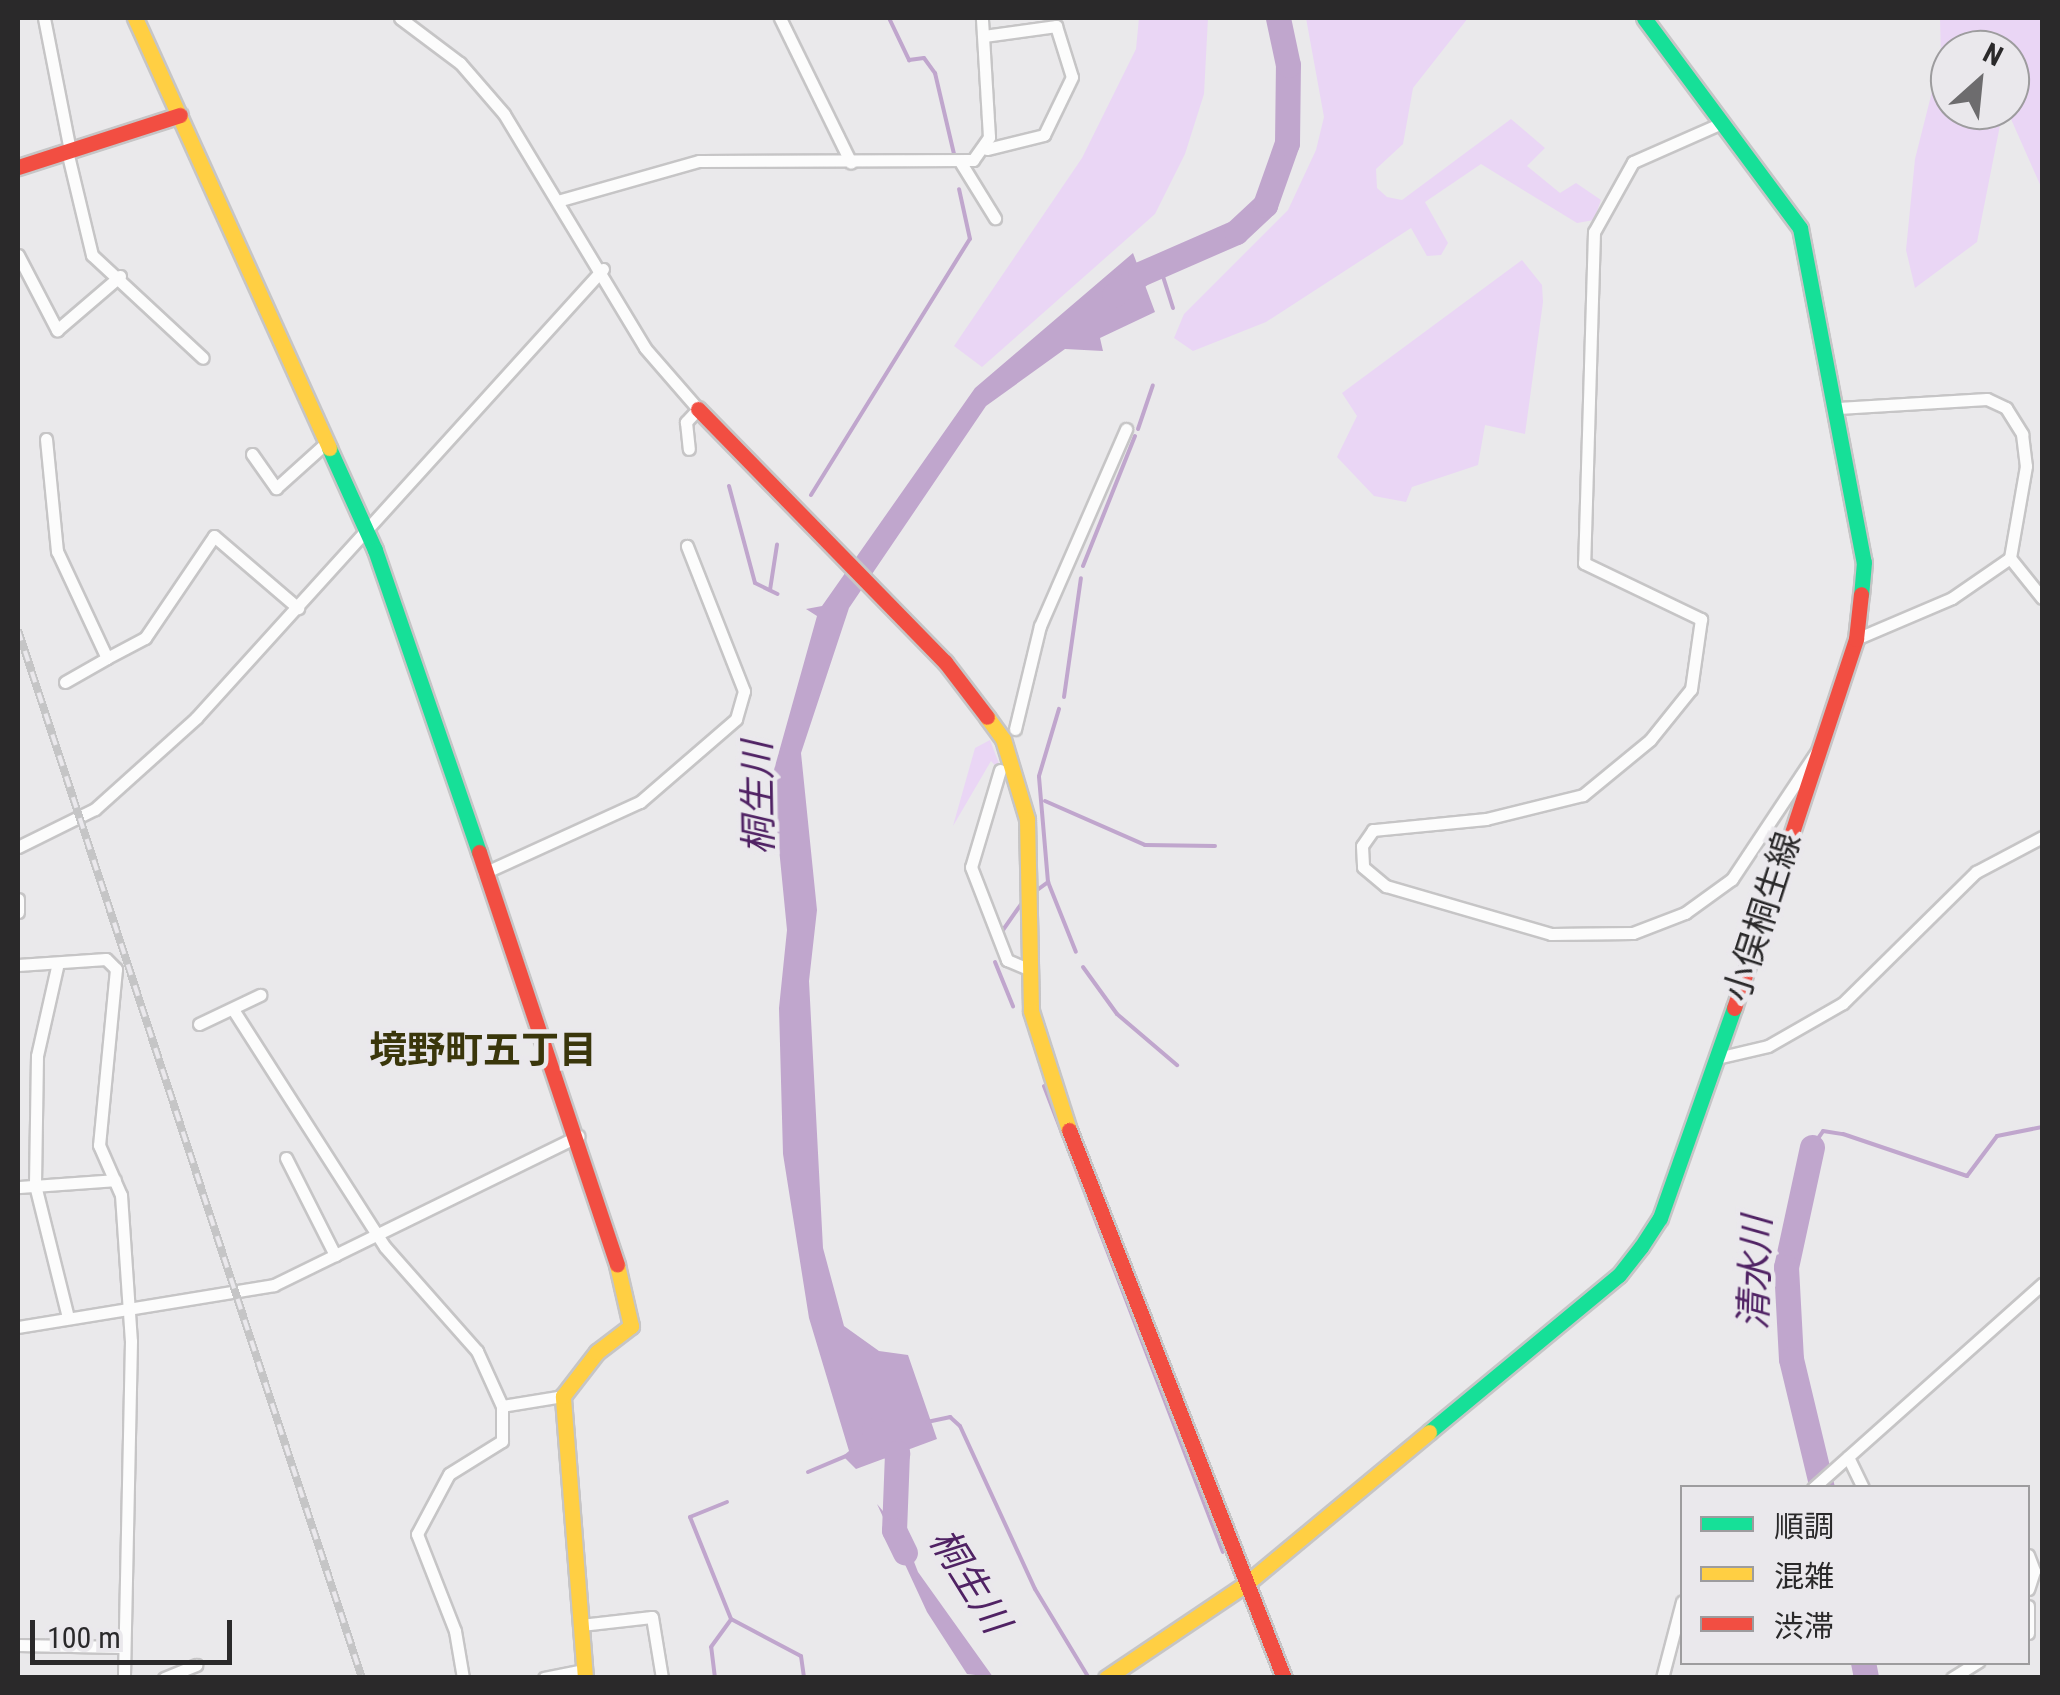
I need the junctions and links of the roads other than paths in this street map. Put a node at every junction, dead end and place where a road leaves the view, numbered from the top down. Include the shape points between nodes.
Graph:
1 (44, 18) edge
2 (135, 18) edge
3 (400, 18) edge
4 (780, 18) edge
5 (982, 18) edge
6 (1644, 18) edge
7 (984, 36) junction
8 (180, 115) junction
9 (1717, 125) junction
10 (987, 148) junction
11 (68, 150) junction
12 (851, 163) junction
13 (960, 163) junction
14 (18, 167) edge
15 (562, 200) junction
16 (995, 218) dead end
17 (18, 255) edge
18 (603, 269) junction
19 (120, 276) junction
20 (203, 358) dead end
21 (1838, 408) junction
22 (698, 409) junction
23 (1126, 429) dead end
24 (46, 439) dead end
25 (327, 442) junction
26 (689, 449) dead end
27 (252, 454) dead end
28 (366, 530) junction
29 (687, 546) dead end
30 (2010, 558) junction
31 (2042, 598) edge
32 (298, 608) junction
33 (1856, 639) junction
34 (107, 658) junction
35 (65, 682) dead end
36 (1014, 729) dead end
37 (1817, 751) junction
38 (1000, 770) dead end
39 (2042, 837) edge
40 (18, 847) edge
41 (484, 873) junction
42 (18, 899) edge
43 (18, 912) edge
44 (18, 964) edge
45 (57, 967) junction
46 (1030, 970) junction
47 (260, 995) dead end
48 (234, 1011) junction
49 (199, 1024) dead end
50 (1717, 1058) junction
51 (578, 1136) junction
52 (286, 1158) dead end
53 (116, 1180) junction
54 (35, 1185) junction
55 (18, 1187) edge
56 (377, 1235) junction
57 (334, 1255) junction
58 (2042, 1284) edge
59 (126, 1306) junction
60 (68, 1318) junction
61 (18, 1327) edge
62 (563, 1396) junction
63 (502, 1406) junction
64 (1848, 1457) junction
65 (1817, 1485) edge
66 (1862, 1485) edge
67 (1246, 1584) junction
68 (1680, 1610) edge
69 (581, 1624) junction
70 (18, 1645) edge
71 (124, 1646) junction
72 (196, 1665) dead end
73 (584, 1674) edge
74 (124, 1678) edge
75 (164, 1678) edge
76 (463, 1678) edge
77 (544, 1678) edge
78 (662, 1678) edge
79 (1106, 1678) edge
80 (1284, 1678) edge
81 (1662, 1678) edge

1 - 11 street
2 - 8 street
3 - 15 street via 486,93
4 - 12 street
5 - 7 street
6 - 9 street, 小俣桐生線
7 - 10 street
7 - 10 street via 1056,26 1072,78 1044,135
8 - 11 street
8 - 25 street
9 - 21 street, 小俣桐生線 via 1800,228 1822,298
9 - 37 street via 1633,162 1594,232 1584,563 1702,620 1691,689 1676,715 1583,795 1486,819 1373,830 1362,846 1363,867 1386,886 1551,934 1633,933 1684,914 1732,879
10 - 13 street
11 - 14 street
11 - 19 street via 92,256
12 - 13 street
12 - 15 street via 688,163
13 - 16 street
15 - 18 street
17 - 19 street via 57,330
18 - 22 street via 645,348
18 - 28 street
19 - 20 street
21 - 30 street via 2001,404 2022,434 2026,466
21 - 33 street, 小俣桐生線 via 1864,562
22 - 26 street via 685,428
22 - 46 street via 985,708 1024,798
23 - 36 street via 1040,626
24 - 34 street via 57,551
25 - 27 street via 276,488
25 - 28 street
28 - 32 street
28 - 41 street
29 - 41 street via 744,691 736,720 640,802
30 - 31 street
30 - 33 street via 1952,598
32 - 34 street via 214,536 145,638
32 - 40 street via 196,718 95,809
33 - 37 street, 小俣桐生線
34 - 35 street
37 - 50 street, 小俣桐生線
38 - 46 street via 971,868 1007,960
39 - 50 street via 1976,872 1843,1004 1768,1046
41 - 51 street
42 - 43 street
44 - 45 street
45 - 53 street via 106,959 116,969 100,1145
45 - 54 street via 37,1056
46 - 67 street via 1042,1060
47 - 48 street
48 - 49 street
48 - 56 street
50 - 67 street, 小俣桐生線 via 1660,1218 1619,1275
51 - 56 street
51 - 62 street via 631,1326 597,1352
52 - 57 street
53 - 54 street
53 - 59 street
54 - 55 street
54 - 60 street
56 - 57 street
56 - 63 street via 476,1350
57 - 59 street via 256,1290
58 - 64 street
59 - 60 street
59 - 71 street
60 - 61 street
62 - 63 street
62 - 69 street
63 - 76 street via 502,1441 449,1474 418,1534 455,1632
64 - 65 street
64 - 66 street
67 - 79 street, 小俣桐生線
67 - 80 street
68 - 81 street
69 - 73 street
69 - 78 street via 652,1617
70 - 71 street
71 - 74 street
72 - 75 street
73 - 77 street

